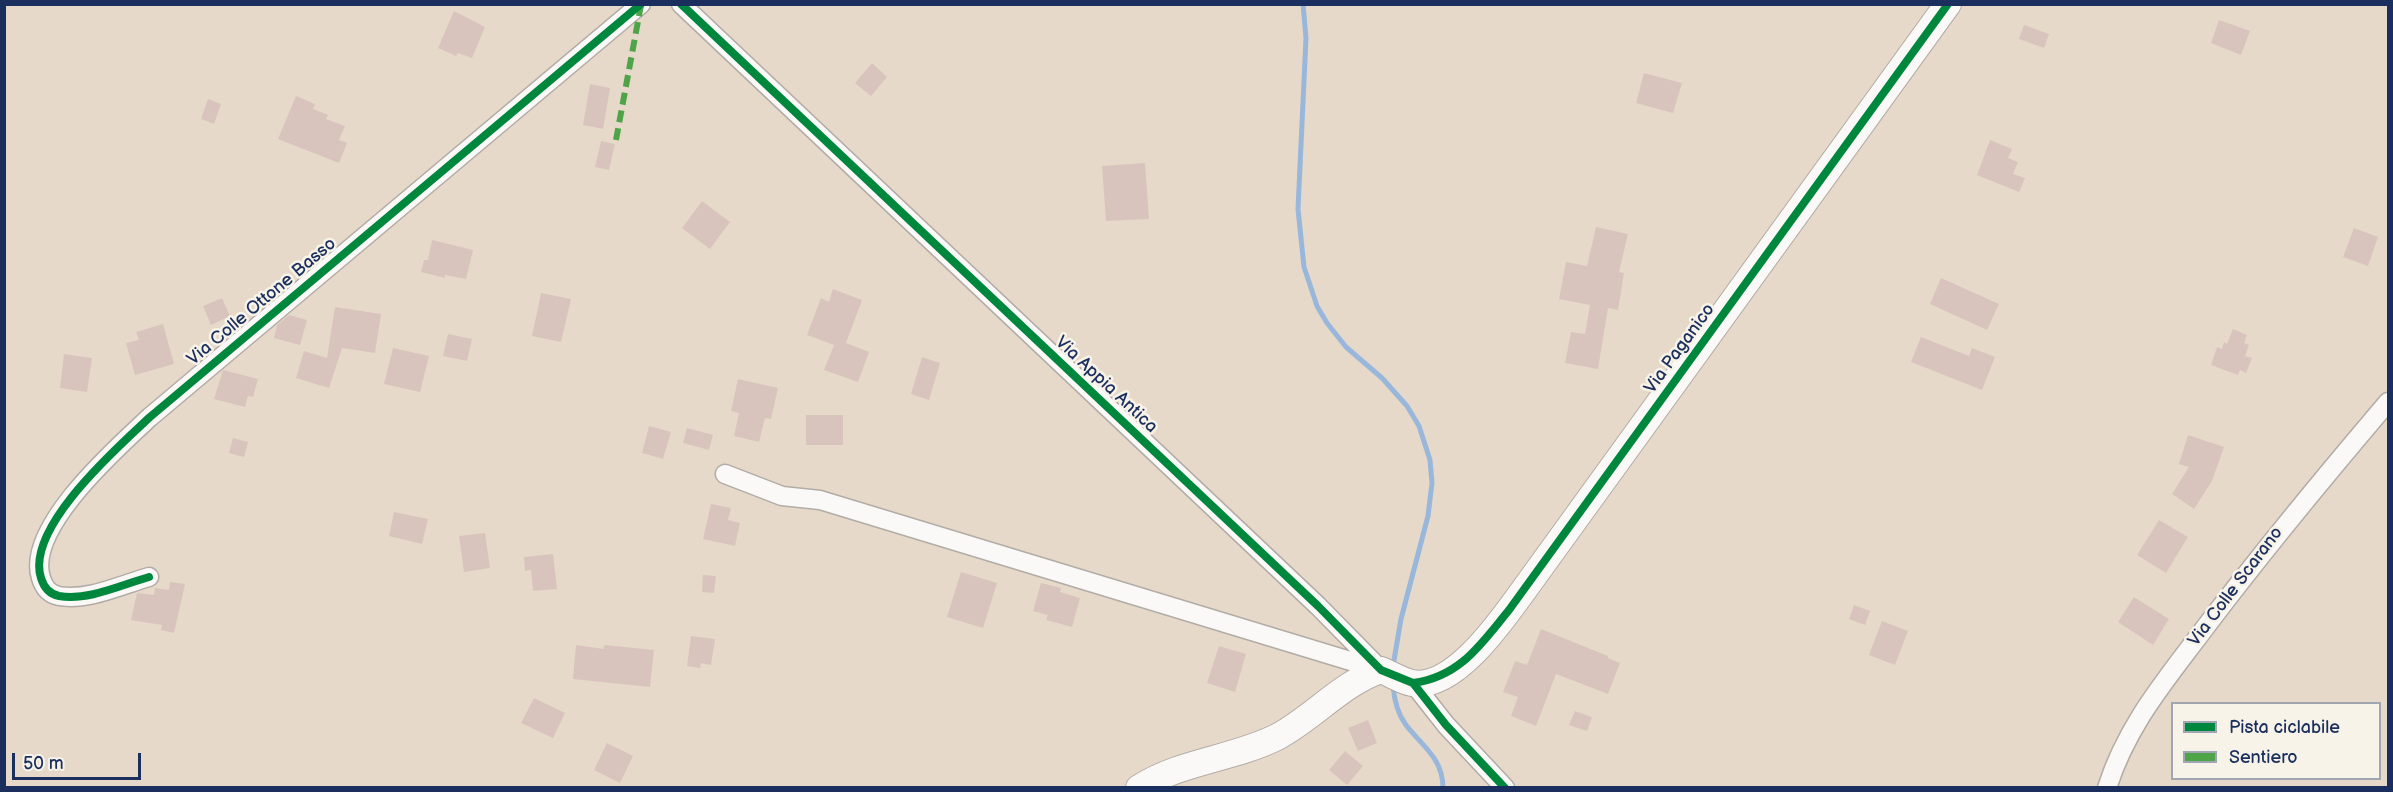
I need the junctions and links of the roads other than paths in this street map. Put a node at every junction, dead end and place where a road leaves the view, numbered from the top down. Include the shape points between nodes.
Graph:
1 (681, 4) edge
2 (1948, 4) edge
3 (640, 5) edge
4 (2388, 402) edge
5 (725, 474) dead end
6 (149, 578) dead end
7 (1338, 625) junction
8 (1323, 652) junction
9 (1382, 670) junction
10 (1413, 683) junction
11 (1139, 788) edge
12 (1505, 788) edge
13 (2107, 788) edge

1 - 7 street, Via Appia Antica
2 - 10 street, Via Paganico via 1509,610 1457,667 1436,679
3 - 6 street, Via Colle Ottone Basso via 150,417 72,497 51,528 39,557 44,586 60,596 83,596
4 - 13 street, Via Colle Scarano via 2297,509 2160,688 2125,741
5 - 8 street via 782,496 820,500
7 - 8 street
7 - 9 street, Via Appia Antica
8 - 9 street
9 - 10 street, Via Appia Antica
9 - 11 street via 1358,681 1277,736 1252,748 1175,770
10 - 12 street, Via Appia Antica

